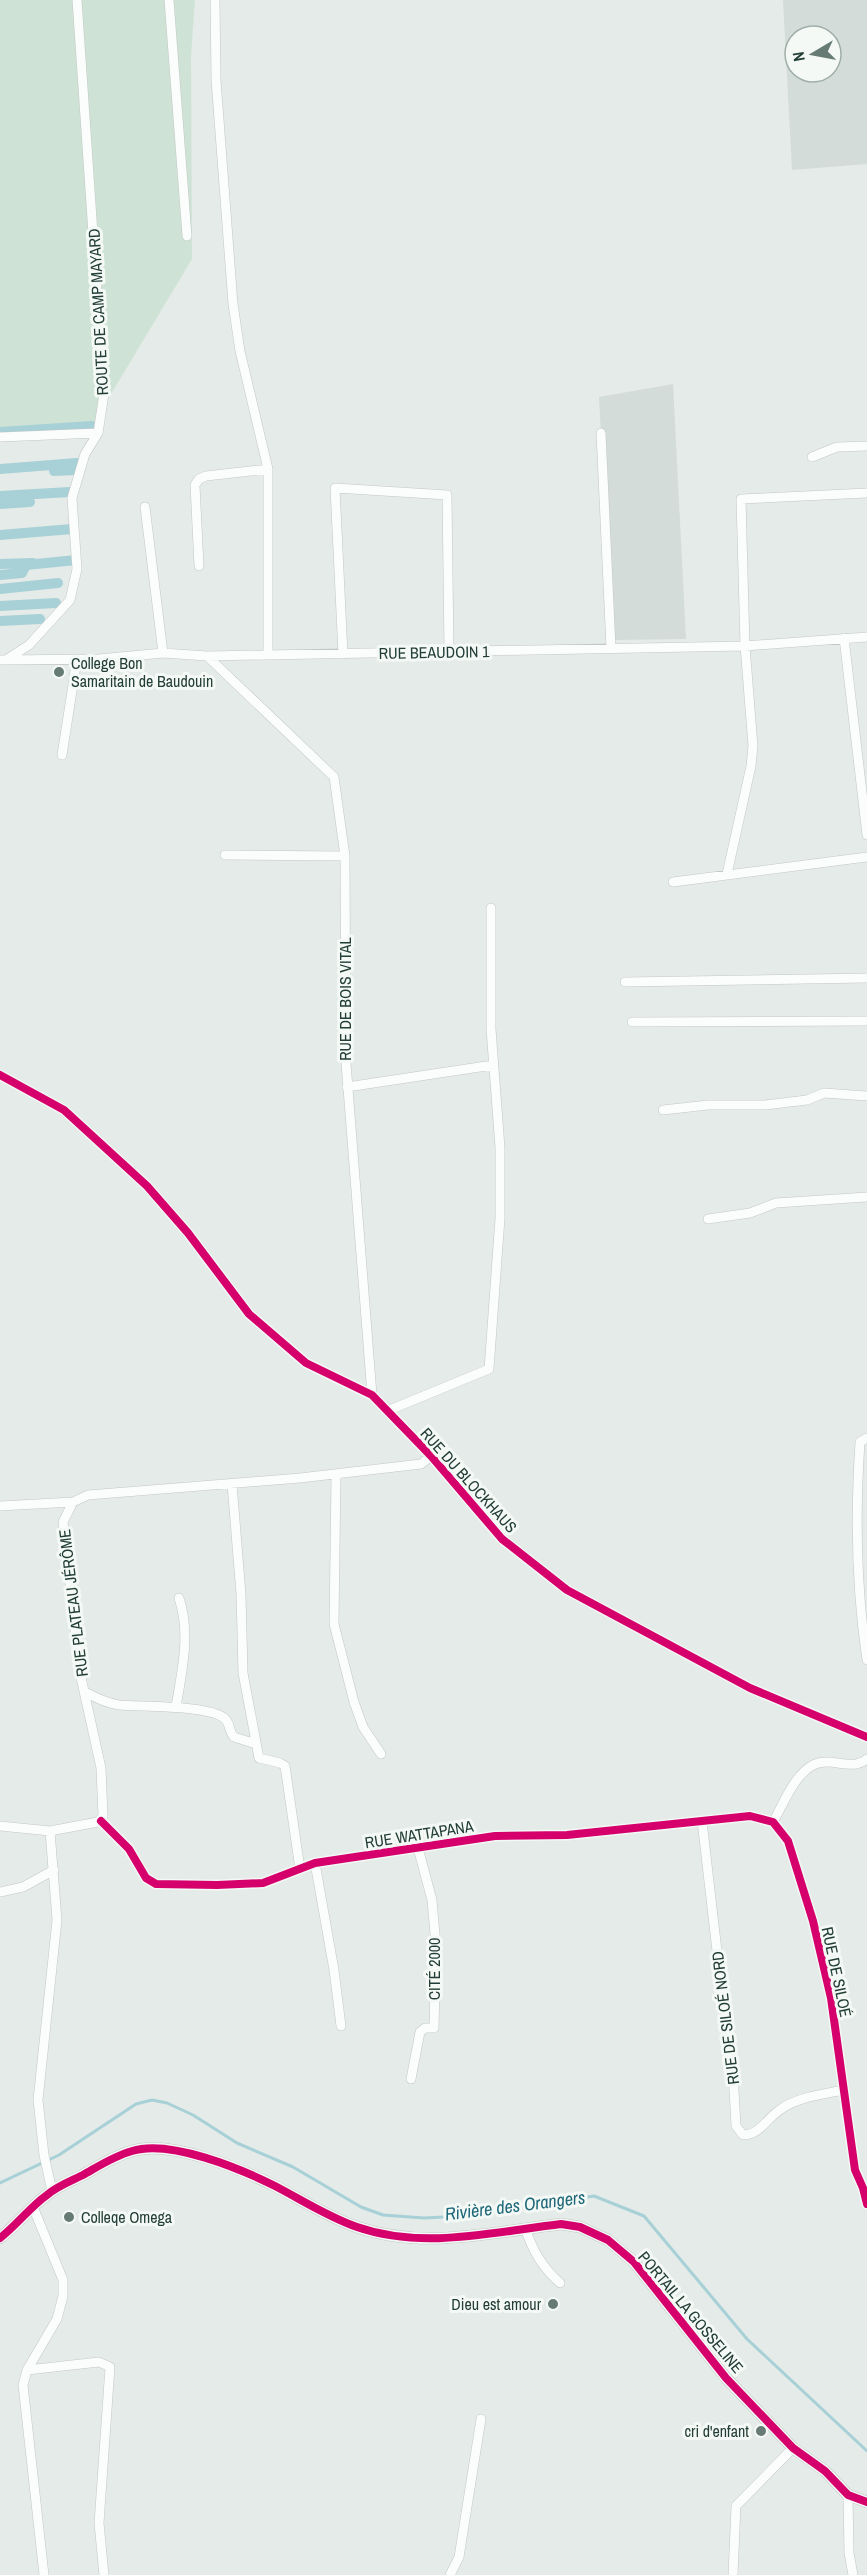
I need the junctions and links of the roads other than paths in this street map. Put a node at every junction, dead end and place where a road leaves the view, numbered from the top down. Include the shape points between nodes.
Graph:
1 (77, 0) edge
2 (169, 0) edge
3 (216, 0) edge
4 (187, 236) dead end
5 (98, 433) junction
6 (601, 433) dead end
7 (0, 437) edge
8 (867, 446) edge
9 (812, 457) dead end
10 (268, 469) junction
11 (867, 493) edge
12 (146, 507) dead end
13 (199, 566) dead end
14 (867, 637) edge
15 (843, 638) junction
16 (746, 646) junction
17 (611, 648) junction
18 (450, 652) junction
19 (163, 653) junction
20 (343, 654) junction
21 (268, 655) junction
22 (207, 656) junction
23 (77, 659) junction
24 (3, 660) edge
25 (62, 755) dead end
26 (867, 835) edge
27 (225, 855) dead end
28 (345, 856) junction
29 (867, 857) edge
30 (727, 874) junction
31 (673, 882) dead end
32 (491, 908) dead end
33 (867, 978) edge
34 (625, 982) dead end
35 (867, 1021) edge
36 (633, 1022) dead end
37 (494, 1065) junction
38 (0, 1075) edge
39 (347, 1087) junction
40 (867, 1096) edge
41 (663, 1110) dead end
42 (867, 1197) edge
43 (708, 1219) dead end
44 (372, 1395) junction
45 (387, 1411) junction
46 (867, 1438) edge
47 (431, 1456) junction
48 (336, 1474) junction
49 (232, 1484) junction
50 (856, 1500) junction
51 (867, 1500) edge
52 (74, 1502) junction
53 (0, 1506) edge
54 (863, 1568) edge
55 (179, 1598) dead end
56 (867, 1660) edge
57 (85, 1692) junction
58 (176, 1707) junction
59 (867, 1737) edge
60 (256, 1744) junction
61 (381, 1754) dead end
62 (867, 1759) edge
63 (101, 1821) junction
64 (702, 1821) junction
65 (773, 1822) junction
66 (0, 1826) edge
67 (50, 1831) junction
68 (418, 1848) junction
69 (315, 1863) junction
70 (300, 1869) junction
71 (54, 1870) junction
72 (0, 1892) edge
73 (340, 2026) dead end
74 (411, 2079) dead end
75 (844, 2090) junction
76 (52, 2191) junction
77 (867, 2204) edge
78 (33, 2207) junction
79 (525, 2228) junction
80 (0, 2238) edge
81 (560, 2283) dead end
82 (27, 2370) junction
83 (481, 2419) dead end
84 (793, 2448) junction
85 (848, 2495) junction
86 (867, 2502) edge
87 (44, 2575) edge
88 (104, 2575) edge
89 (450, 2575) edge
90 (734, 2575) edge
91 (853, 2575) edge

1 - 5 street, ROUTE DE CAMP MAYARD via 104,394
2 - 4 street
3 - 10 street via 216,80 233,304
5 - 7 street
5 - 24 street, ROUTE DE CAMP MAYARD via 85,454 72,498 77,569 70,600 29,645
6 - 17 street
8 - 9 street via 837,447
10 - 13 street via 199,478 195,485
10 - 21 street
11 - 16 street via 741,499
12 - 19 street
14 - 15 street, RUE BEAUDOIN 1
15 - 16 street, RUE BEAUDOIN 1
15 - 26 street
16 - 17 street, RUE BEAUDOIN 1
16 - 30 street via 753,746
17 - 18 street, RUE BEAUDOIN 1
18 - 20 street, RUE BEAUDOIN 1
18 - 20 street via 447,495 334,488
19 - 22 street, RUE BEAUDOIN 1
19 - 23 street, RUE BEAUDOIN 1
20 - 21 street, RUE BEAUDOIN 1
21 - 22 street, RUE BEAUDOIN 1
22 - 28 street, RUE DE BOIS VITAL via 334,777
23 - 24 street, RUE BEAUDOIN 1
23 - 25 street
27 - 28 street
28 - 39 street, RUE DE BOIS VITAL
29 - 30 street
30 - 31 street
32 - 37 street
33 - 34 street
35 - 36 street
37 - 39 street
37 - 45 street via 500,1218 489,1369
38 - 44 street, RUE DU BLOCKHAUS via 64,1110 147,1186 257,1321 306,1363
39 - 44 street, RUE DE BOIS VITAL
40 - 41 street via 824,1093 807,1100 765,1105
42 - 43 street via 776,1203 750,1213
44 - 45 street, RUE DU BLOCKHAUS
45 - 47 street, RUE DU BLOCKHAUS
46 - 50 street via 860,1442
47 - 48 street via 421,1464
47 - 59 street, RUE DU BLOCKHAUS via 502,1539 567,1590 750,1688
48 - 49 street
48 - 61 street via 334,1624 363,1727
49 - 52 street via 88,1495
49 - 60 street via 243,1673
50 - 51 street
50 - 54 street
52 - 53 street
52 - 57 street, RUE PLATEAU JÉRÔME via 63,1521
54 - 56 street via 859,1604
55 - 58 street via 187,1636
57 - 58 street via 107,1703
57 - 63 street, RUE PLATEAU JÉRÔME via 101,1768
58 - 60 street via 220,1715 229,1723 234,1737
60 - 70 street via 259,1758 285,1766
62 - 65 street via 849,1765 813,1765 798,1779
63 - 67 street
63 - 70 street, RUE WATTAPANA via 129,1849 146,1878 156,1884 263,1883
64 - 65 street, RUE WATTAPANA via 750,1816
64 - 68 street, RUE WATTAPANA via 567,1834 495,1836
64 - 75 street, RUE DE SILOÉ NORD via 731,2037 736,2126 743,2136 751,2135 781,2109 809,2097
65 - 75 street, RUE DE SILOÉ via 788,1841 813,1921 831,1998
66 - 67 street
67 - 71 street
68 - 69 street, RUE WATTAPANA
68 - 74 street, CITÉ 2000 via 432,1900 436,1946 434,2028 420,2031
69 - 70 street, RUE WATTAPANA
69 - 73 street
71 - 72 street via 23,1887
71 - 76 street via 57,1920 38,2100
75 - 77 street, RUE DE SILOÉ via 855,2170
76 - 78 street, PORTAIL LA GOSSELINE
76 - 79 street, PORTAIL LA GOSSELINE via 133,2150 170,2149 275,2186 358,2228 433,2239
78 - 80 street, PORTAIL LA GOSSELINE
78 - 82 street via 63,2280 63,2296 57,2319
79 - 81 street via 545,2270
79 - 84 street, PORTAIL LA GOSSELINE via 561,2224 608,2240 634,2262 726,2378
82 - 87 street via 23,2385
82 - 88 street via 99,2362 110,2367 99,2523
83 - 89 street via 459,2557
84 - 85 street, PORTAIL LA GOSSELINE via 825,2471
84 - 90 street via 736,2506
85 - 86 street, PORTAIL LA GOSSELINE
85 - 91 street

